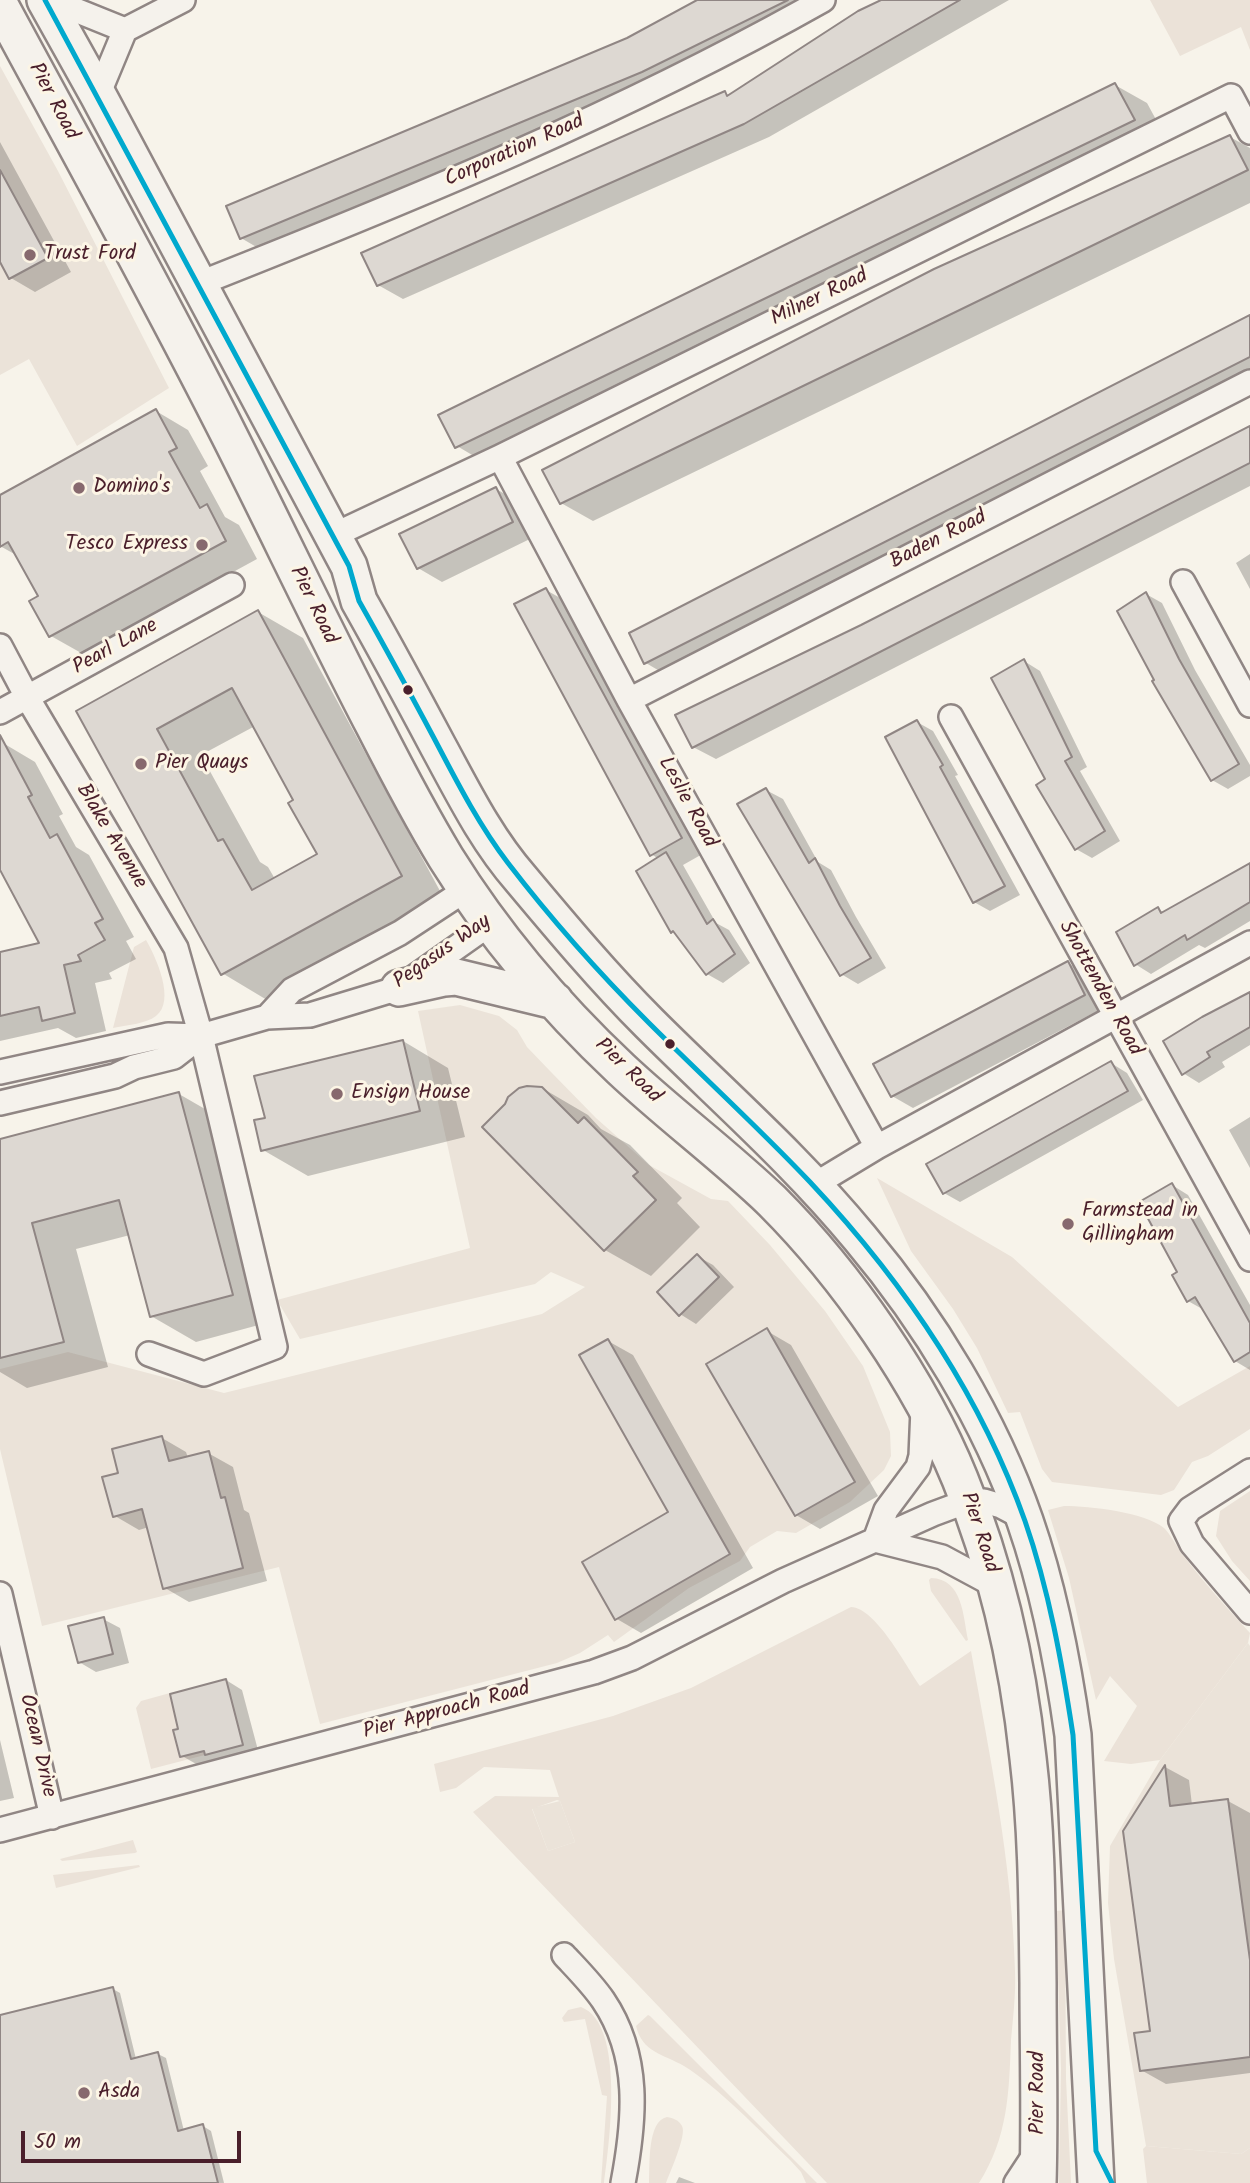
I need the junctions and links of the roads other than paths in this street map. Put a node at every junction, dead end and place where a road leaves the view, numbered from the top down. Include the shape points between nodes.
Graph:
1 (183, 0) edge
2 (823, 0) edge
3 (0, 5) edge
4 (48, 7) edge
5 (125, 30) junction
6 (98, 95) junction
7 (1250, 132) edge
8 (198, 284) junction
9 (1250, 382) edge
10 (500, 457) junction
11 (332, 536) junction
12 (1183, 582) dead end
13 (232, 585) dead end
14 (0, 646) edge
15 (27, 697) junction
16 (629, 701) junction
17 (1250, 705) edge
18 (0, 712) edge
19 (951, 717) dead end
20 (518, 877) junction
21 (467, 889) junction
22 (491, 923) junction
23 (1250, 943) edge
24 (399, 988) junction
25 (555, 1001) junction
26 (267, 1017) junction
27 (1115, 1017) junction
28 (201, 1036) junction
29 (0, 1072) edge
30 (0, 1103) edge
31 (877, 1146) junction
32 (814, 1185) junction
33 (1250, 1259) edge
34 (149, 1353) dead end
35 (923, 1405) junction
36 (1250, 1471) edge
37 (968, 1501) junction
38 (1024, 1518) junction
39 (875, 1540) junction
40 (996, 1586) junction
41 (0, 1594) edge
42 (1250, 1612) edge
43 (52, 1817) junction
44 (0, 1830) edge
45 (564, 1955) dead end
46 (1039, 2148) junction
47 (1096, 2167) edge
48 (623, 2183) edge
49 (1016, 2183) edge
50 (1038, 2183) edge
51 (1112, 2183) edge

1 - 5 street
2 - 8 street, Corporation Road via 736,49 592,119
3 - 21 main road, Pier Road via 229,434 410,796
4 - 5 street via 68,7
4 - 6 main road, Pier Road
5 - 6 street
6 - 8 main road, Pier Road
7 - 10 street, Milner Road via 1231,96
8 - 11 main road, Pier Road
9 - 16 street, Baden Road
10 - 11 street, Milner Road
10 - 16 street, Leslie Road
11 - 20 main road, Pier Road via 349,566 359,601 480,824
12 - 17 street
13 - 15 street, Pearl Lane
14 - 15 street, Blake Avenue
15 - 18 street, Pearl Lane
15 - 28 street, Blake Avenue via 176,948
16 - 31 street, Leslie Road
19 - 27 street, Shottenden Road
20 - 21 main road, Pegasus Way
20 - 22 main road, Pegasus Way
20 - 32 main road, Pier Road via 621,994
21 - 22 main road, Pier Road
21 - 26 street, Pegasus Way via 400,933 292,990
22 - 24 street, Pegasus Way
22 - 25 main road, Pier Road
23 - 27 street
24 - 25 main road via 456,977
24 - 26 street, Pegasus Way via 310,1015
25 - 35 main road, Pier Road via 625,1073 773,1202 865,1312
26 - 28 street, Pegasus Way
27 - 31 street
27 - 33 street, Shottenden Road
28 - 29 street, Pegasus Way via 168,1035
28 - 30 street, Pegasus Way via 174,1057
28 - 34 street via 275,1347 204,1374
31 - 32 street
32 - 38 main road, Pier Road via 891,1276 936,1342 983,1424
35 - 37 main road, Pier Road
35 - 39 street via 918,1467 886,1510
36 - 42 street via 1190,1509 1181,1521 1192,1544
37 - 38 street, Pier Approach Road via 1002,1506
37 - 39 street, Pier Approach Road
37 - 40 main road, Pier Road
38 - 47 main road, Pier Road via 1054,1620 1073,1735
39 - 40 street via 942,1557
39 - 43 street, Pier Approach Road via 594,1672
40 - 46 main road, Pier Road via 1022,1713 1031,1789 1037,1892
41 - 43 street, Ocean Drive
43 - 44 street, Pier Approach Road
45 - 48 street via 603,2000 619,2029 630,2066 632,2139
46 - 49 street
46 - 50 main road, Pier Road
47 - 51 main road

